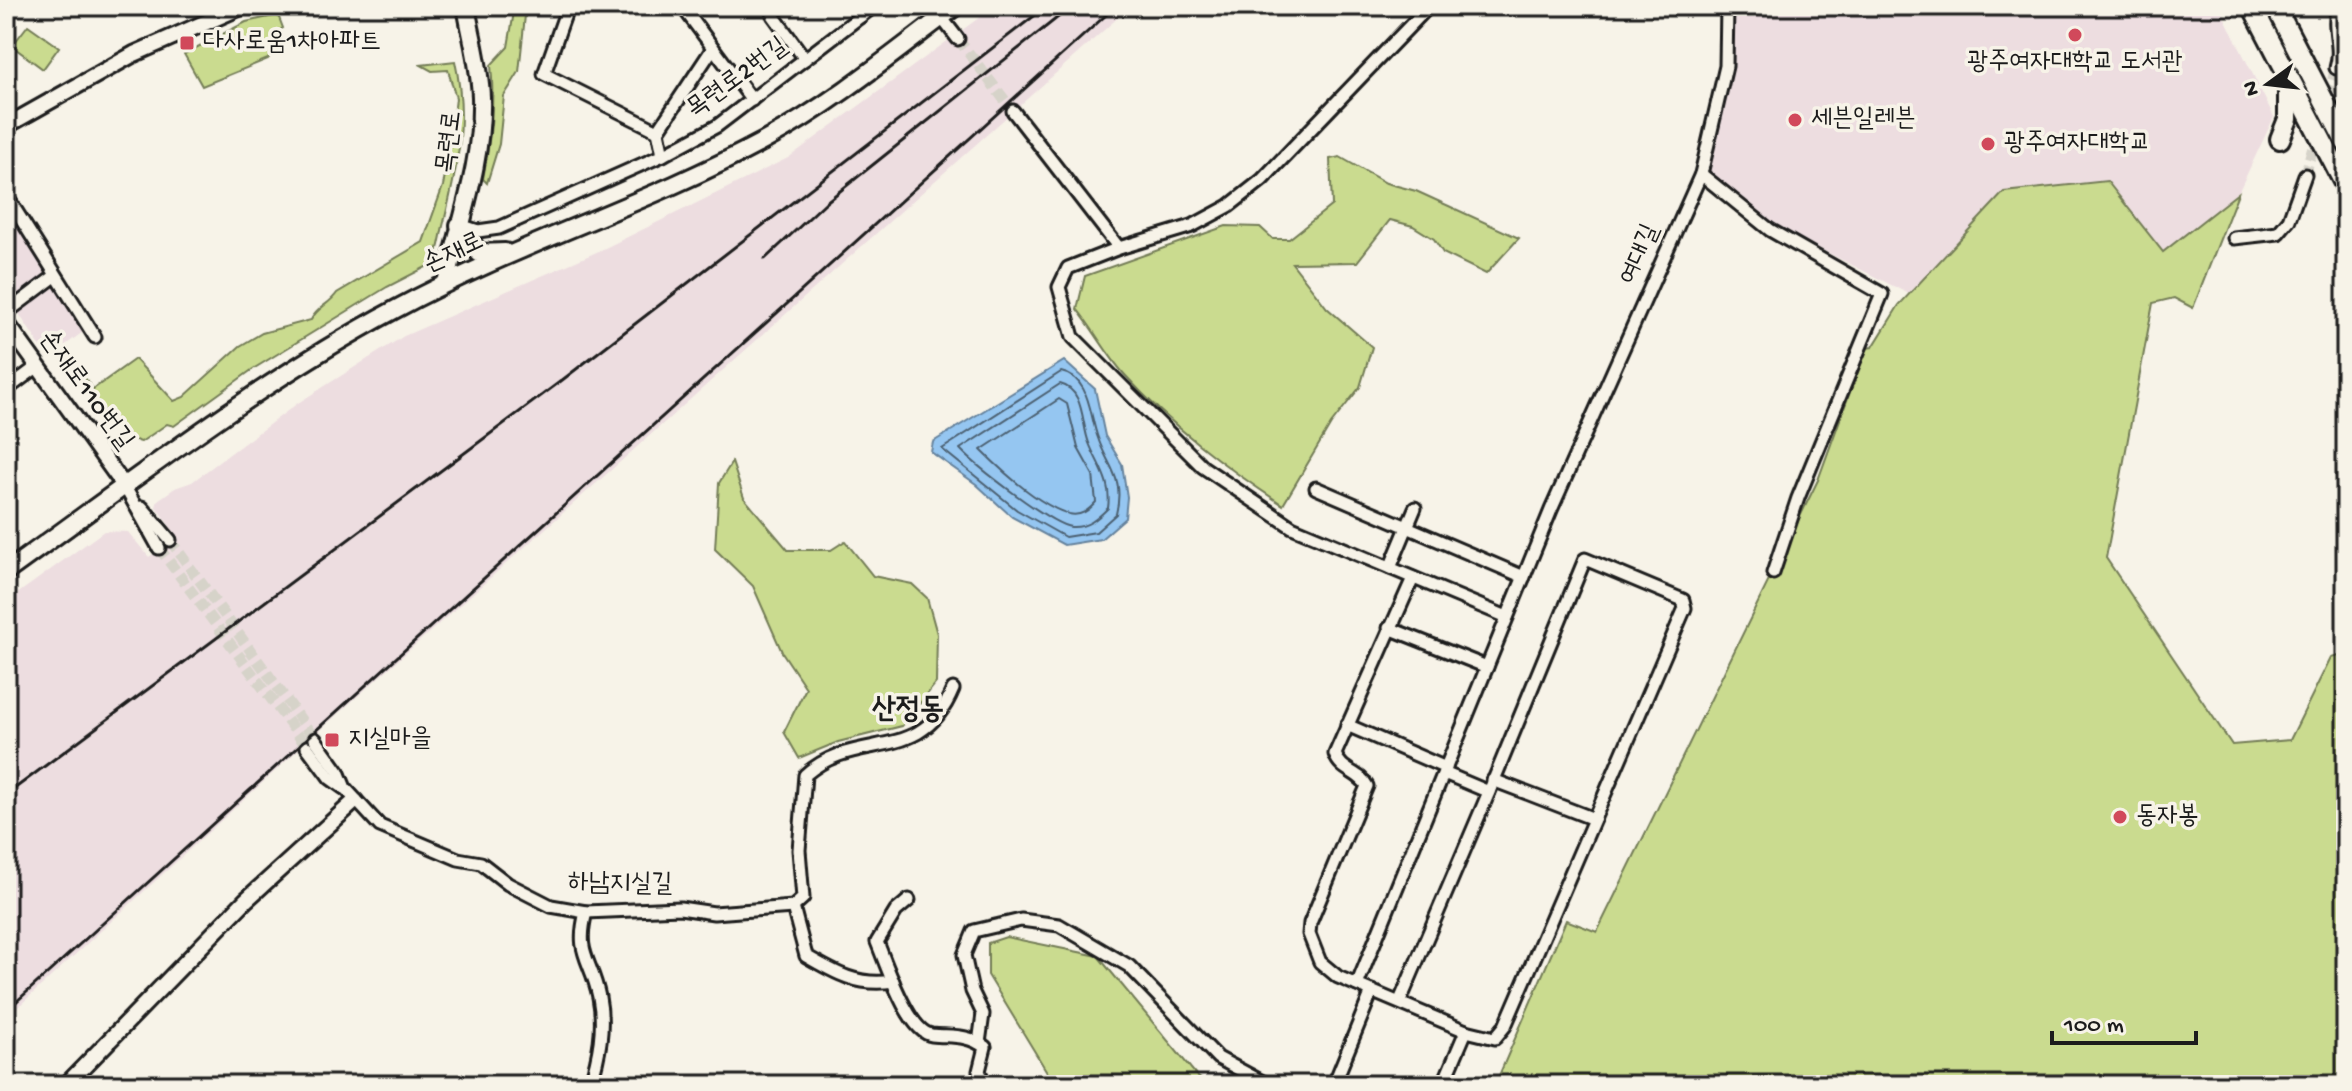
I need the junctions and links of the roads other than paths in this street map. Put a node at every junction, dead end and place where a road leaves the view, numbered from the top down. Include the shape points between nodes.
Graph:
1 (243, 6) edge
2 (466, 6) edge
3 (568, 6) edge
4 (682, 6) edge
5 (874, 6) edge
6 (956, 6) edge
7 (1429, 6) edge
8 (1727, 6) edge
9 (2252, 6) edge
10 (2275, 6) edge
11 (2338, 6) edge
12 (857, 11) edge
13 (773, 15) dead end
14 (941, 17) junction
15 (958, 39) tunnel mouth
16 (713, 48) junction
17 (805, 59) junction
18 (2336, 68) tunnel mouth
19 (2288, 77) junction
20 (752, 100) junction
21 (1013, 111) tunnel mouth
22 (6, 126) edge
23 (658, 131) junction
24 (2346, 143) edge
25 (2322, 144) junction
26 (663, 155) junction
27 (1701, 174) junction
28 (2305, 175) tunnel mouth
29 (2346, 187) edge
30 (6, 195) edge
31 (459, 225) junction
32 (2234, 238) dead end
33 (526, 248) junction
34 (1119, 248) junction
35 (55, 276) junction
36 (446, 283) junction
37 (6, 313) edge
38 (6, 322) edge
39 (95, 337) dead end
40 (38, 366) junction
41 (6, 390) edge
42 (125, 487) junction
43 (1316, 488) dead end
44 (1415, 508) dead end
45 (1407, 527) junction
46 (170, 540) tunnel mouth
47 (159, 548) tunnel mouth
48 (1390, 568) junction
49 (6, 572) edge
50 (1773, 573) dead end
51 (1524, 577) junction
52 (1413, 578) junction
53 (1507, 617) junction
54 (1389, 628) junction
55 (1487, 667) junction
56 (953, 689) dead end
57 (1347, 725) junction
58 (311, 743) tunnel mouth
59 (1445, 770) junction
60 (1491, 786) junction
61 (355, 801) junction
62 (1594, 819) junction
63 (909, 900) dead end
64 (793, 907) junction
65 (586, 912) junction
66 (893, 981) junction
67 (1357, 985) junction
68 (1372, 991) junction
69 (1400, 1001) junction
70 (1466, 1031) junction
71 (979, 1043) junction
72 (1337, 1077) dead end
73 (66, 1085) edge
74 (590, 1085) edge
75 (985, 1085) edge
76 (1268, 1085) edge
77 (1443, 1085) edge

1 - 22 street via 134,54
2 - 31 main road, 목련로 via 481,118
3 - 23 street, 목련로2번길 via 544,74
4 - 16 street
5 - 12 street, 목련로2번길
6 - 14 main road, 손재로
7 - 34 street via 1262,180 1229,206 1192,226
8 - 27 street, 여대길 via 1726,66
9 - 19 highway
10 - 24 highway
11 - 18 street via 2333,20 2340,56
12 - 17 street, 목련로2번길
13 - 17 street
14 - 15 street
14 - 33 main road, 손재로 via 763,142
16 - 20 street
16 - 23 street
17 - 20 street, 목련로2번길
19 - 25 highway
19 - 25 highway via 2288,119 2280,139 2299,133
20 - 26 street, 목련로2번길
21 - 34 street
23 - 26 street, 목련로2번길
25 - 29 highway
26 - 31 street, 목련로2번길 via 499,228 478,231
27 - 50 street via 1770,230 1882,294 1798,498
27 - 51 street, 여대길
28 - 32 street via 2289,220 2278,233
30 - 35 street
31 - 33 main road via 479,253
31 - 36 main road, 목련로
33 - 36 main road, 손재로
34 - 48 street via 1068,268 1059,287 1073,337 1203,467 1292,527
35 - 37 street
35 - 39 street
36 - 42 main road, 손재로 via 337,341
38 - 40 street, 손재로110번길
40 - 41 street
40 - 42 street, 손재로110번길
42 - 46 street
42 - 47 street
42 - 49 main road, 손재로
43 - 45 street
44 - 45 street
45 - 48 street
45 - 51 street
48 - 52 street
51 - 53 street, 여대길
52 - 53 street
52 - 54 street
53 - 55 street, 여대길
54 - 55 street
54 - 57 street
55 - 59 street, 여대길
56 - 64 street via 944,711 920,734 821,761 805,775 799,850 803,898
57 - 59 street
57 - 67 street via 1335,754 1338,763 1367,786 1309,934 1320,962
58 - 61 street, 하남지실길
59 - 60 street
59 - 67 street, 여대길
60 - 62 street
60 - 62 street via 1585,559 1683,600 1685,608
60 - 69 street
61 - 65 street, 하남지실길 via 392,833 481,863 551,906
61 - 73 street via 246,900
62 - 70 street via 1505,1026 1495,1038
63 - 66 street via 877,942
64 - 65 street, 하남지실길 via 714,913 680,908
64 - 66 street via 806,956 870,985
65 - 74 street via 581,948 601,1013
66 - 71 street via 912,1024 929,1035 954,1033
67 - 68 street
68 - 69 street
68 - 72 street
69 - 70 street
70 - 77 street
71 - 75 street via 985,1047 979,1071
71 - 76 street via 983,1014 964,955 974,931 1021,920 1059,925 1129,966 1218,1058

